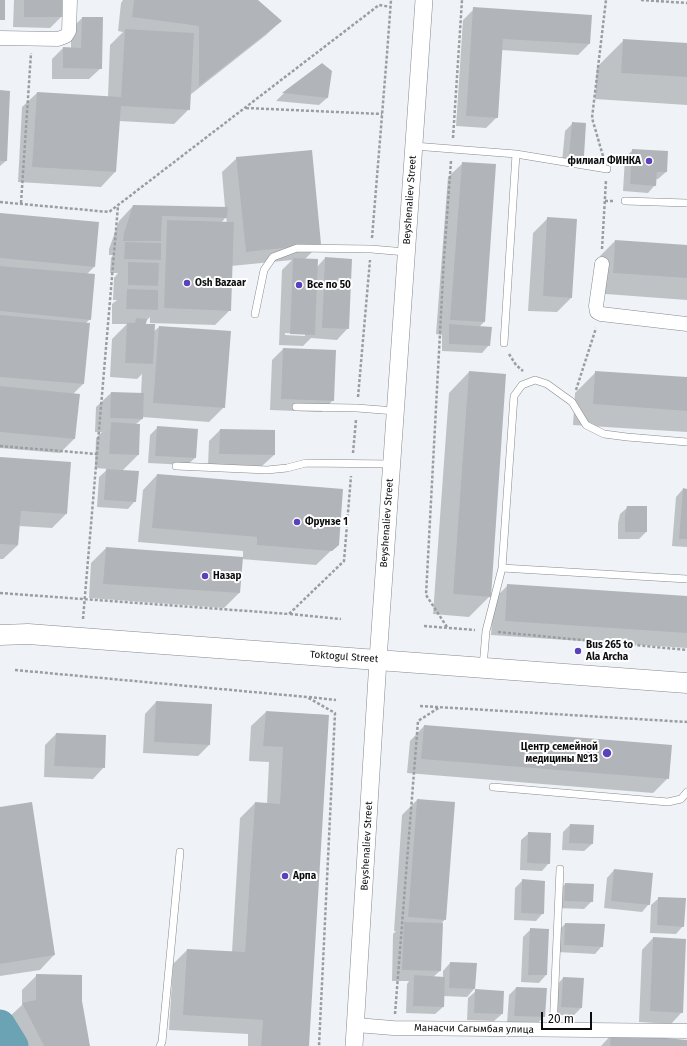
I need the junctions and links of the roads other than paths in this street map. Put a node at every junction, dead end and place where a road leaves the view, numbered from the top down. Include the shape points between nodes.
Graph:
1 (70, 0) edge
2 (424, 0) edge
3 (0, 38) edge
4 (414, 146) junction
5 (516, 154) junction
6 (607, 169) road end
7 (625, 201) dead end
8 (687, 203) edge
9 (406, 252) junction
10 (602, 264) road end
11 (255, 314) dead end
12 (687, 324) edge
13 (504, 343) road end
14 (296, 407) dead end
15 (395, 411) junction
16 (687, 442) edge
17 (392, 464) junction
18 (176, 466) dead end
19 (502, 568) junction
20 (687, 579) edge
21 (0, 635) edge
22 (378, 660) junction
23 (483, 667) junction
24 (687, 682) edge
25 (493, 787) dead end
26 (687, 792) edge
27 (180, 852) dead end
28 (560, 869) dead end
29 (356, 1025) junction
30 (553, 1030) junction
31 (687, 1031) edge
32 (160, 1046) edge
33 (354, 1046) edge

1 - 3 street via 69,31 66,36 58,39
2 - 4 street, Beyshenaliev Street
4 - 5 lane
4 - 9 street, Beyshenaliev Street
5 - 6 lane
5 - 13 lane
7 - 8 lane
9 - 11 lane via 297,248 273,257 264,270
9 - 15 street, Beyshenaliev Street
10 - 12 street via 597,312
14 - 15 lane
15 - 17 street, Beyshenaliev Street
16 - 19 lane via 604,434 586,425 572,402 547,384 534,380 522,385 514,396
17 - 18 lane via 306,463 267,470
17 - 22 street, Beyshenaliev Street
19 - 20 lane
19 - 23 lane via 486,631
21 - 22 main road, Toktogul Street via 28,634
22 - 23 main road, Toktogul Street
22 - 29 street, Beyshenaliev Street
23 - 24 main road, Toktogul Street
25 - 26 lane via 668,802 681,799
27 - 32 lane
28 - 30 lane
29 - 30 street, Манасчи Сагымбая улица via 394,1028
29 - 33 street, Beyshenaliev Street
30 - 31 street, Манасчи Сагымбая улица

